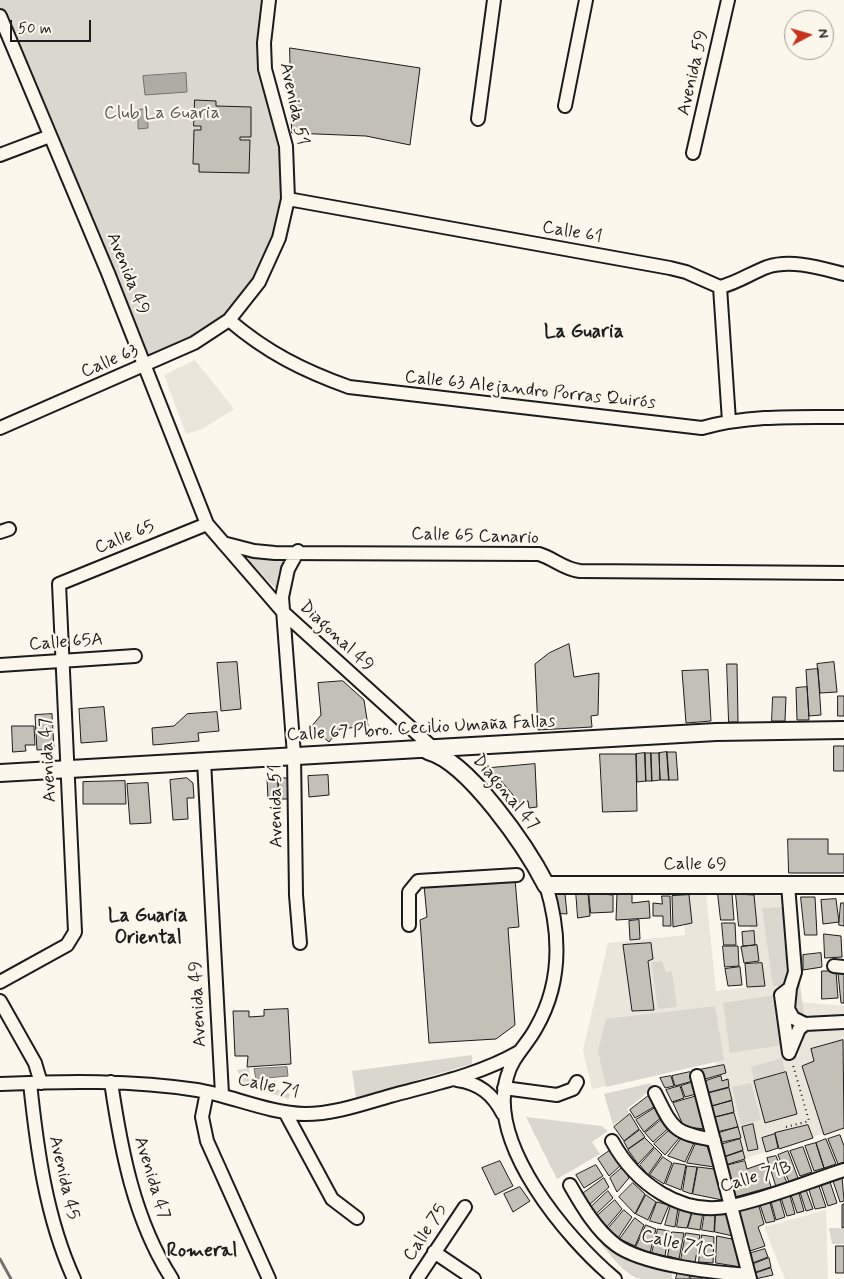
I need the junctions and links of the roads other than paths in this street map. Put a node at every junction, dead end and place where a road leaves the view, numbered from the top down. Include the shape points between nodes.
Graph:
1 (269, 0) edge
2 (494, 0) edge
3 (586, 0) edge
4 (728, 0) edge
5 (0, 16) edge
6 (565, 106) dead end
7 (478, 119) dead end
8 (50, 136) junction
9 (694, 153) dead end
10 (0, 155) edge
11 (288, 199) junction
12 (844, 274) edge
13 (720, 287) junction
14 (229, 320) junction
15 (145, 366) junction
16 (844, 417) edge
17 (729, 420) junction
18 (1, 425) edge
19 (207, 524) junction
20 (223, 543) junction
21 (298, 551) junction
22 (844, 573) edge
23 (58, 587) joint
24 (284, 613) junction
25 (135, 656) dead end
26 (62, 661) junction
27 (0, 665) edge
28 (844, 730) edge
29 (474, 746) junction
30 (433, 748) junction
31 (416, 749) junction
32 (294, 755) junction
33 (204, 761) junction
34 (67, 769) junction
35 (0, 773) edge
36 (464, 773) junction
37 (517, 875) dead end
38 (546, 885) junction
39 (788, 885) junction
40 (844, 885) edge
41 (410, 925) dead end
42 (300, 943) dead end
43 (0, 982) edge
44 (790, 988) junction
45 (0, 1001) edge
46 (844, 1022) edge
47 (804, 1024) junction
48 (519, 1052) junction
49 (697, 1076) dead end
50 (452, 1079) junction
51 (112, 1082) junction
52 (577, 1082) dead end
53 (35, 1083) junction
54 (0, 1084) edge
55 (504, 1088) junction
56 (207, 1092) junction
57 (655, 1093) dead end
58 (222, 1094) junction
59 (285, 1112) junction
60 (504, 1116) junction
61 (714, 1140) junction
62 (612, 1141) dead end
63 (844, 1170) edge
64 (570, 1185) dead end
65 (730, 1206) junction
66 (464, 1207) dead end
67 (357, 1218) dead end
68 (434, 1252) junction
69 (750, 1277) edge
70 (74, 1279) edge
71 (172, 1279) edge
72 (269, 1279) edge
73 (417, 1279) edge
74 (474, 1279) edge
75 (615, 1279) edge

1 - 11 street, Avenida 51 via 264,43 265,69 286,146
2 - 7 street
3 - 6 street
4 - 9 street, Avenida 59
5 - 8 street, Avenida 49
8 - 10 street
8 - 15 street, Avenida 49
11 - 13 street, Calle 61 via 670,268
11 - 14 street, Avenida 51 via 271,258 259,282
12 - 13 street via 811,265 787,264 768,267
13 - 17 street
14 - 15 street, Calle 63 via 194,343
14 - 17 street, Calle 63 Alejandro Porras Quirós via 251,339 306,372 350,387 702,428
15 - 18 street, Calle 63
15 - 19 street, Avenida 49
16 - 17 street, Calle 63 Alejandro Porras Quirós
19 - 20 street, Avenida 49
19 - 23 street, Calle 65 via 61,582
20 - 21 street, Calle 65 Canario via 262,552
20 - 24 street, Diagonal 49
21 - 22 street, Calle 65 Canario via 539,554 566,569 580,571
21 - 24 street, Avenida 51 via 284,584
23 - 26 street, Avenida 47
24 - 30 street, Diagonal 49
24 - 32 street, Avenida 51
25 - 26 street, Calle 65A
26 - 27 street, Calle 65A
26 - 34 street, Avenida 47
28 - 29 main road, Calle 67 Pbro. Cecilio Umaña Fallas via 716,732
29 - 30 main road, Calle 67 Pbro. Cecilio Umaña Fallas
29 - 36 main road via 458,757
30 - 31 main road, Calle 67 Pbro. Cecilio Umaña Fallas
31 - 32 main road, Calle 67 Pbro. Cecilio Umaña Fallas
31 - 36 main road, Diagonal 47 via 447,758
32 - 33 main road, Calle 67 Pbro. Cecilio Umaña Fallas
32 - 42 street, Avenida 51
33 - 34 main road, Calle 67 Pbro. Cecilio Umaña Fallas
33 - 58 street, Avenida 49
34 - 35 main road, Calle 67 Pbro. Cecilio Umaña Fallas
34 - 43 street, Avenida 47 via 76,932 67,945
36 - 38 main road, Diagonal 47 via 511,828 533,859
37 - 41 street via 418,881 408,892
38 - 39 main road, Calle 69
38 - 48 street via 556,928 555,978 548,1005 536,1030
39 - 40 main road, Calle 69
39 - 44 street via 795,972
44 - 47 street via 788,1009 793,1018
44 - 47 street via 780,995 789,1053
45 - 53 street, Avenida 45 via 35,1063
46 - 47 street
48 - 50 street, Calle 71 via 486,1068
48 - 55 street
49 - 61 street
50 - 59 street, Calle 71 via 326,1112
50 - 60 street via 484,1089
51 - 53 street, Calle 71
51 - 56 street, Calle 71
51 - 71 street, Avenida 47 via 120,1146 138,1209
52 - 55 street via 573,1090 557,1094
53 - 54 street, Calle 71
53 - 70 street, Avenida 45 via 37,1148 50,1211
55 - 60 street
56 - 58 street, Calle 71
56 - 72 street via 202,1117 207,1141
57 - 61 street via 677,1130 689,1136
58 - 59 street, Calle 71
59 - 67 street via 332,1200
60 - 75 street via 512,1144 546,1204 575,1240
61 - 65 street
62 - 65 street, Calle 71B via 632,1172 660,1194 694,1206
63 - 65 street, Calle 71B
64 - 69 street, Calle 71C via 585,1213 616,1245 659,1262
65 - 69 street
66 - 68 street, Calle 75
68 - 73 street, Calle 75
68 - 74 street

